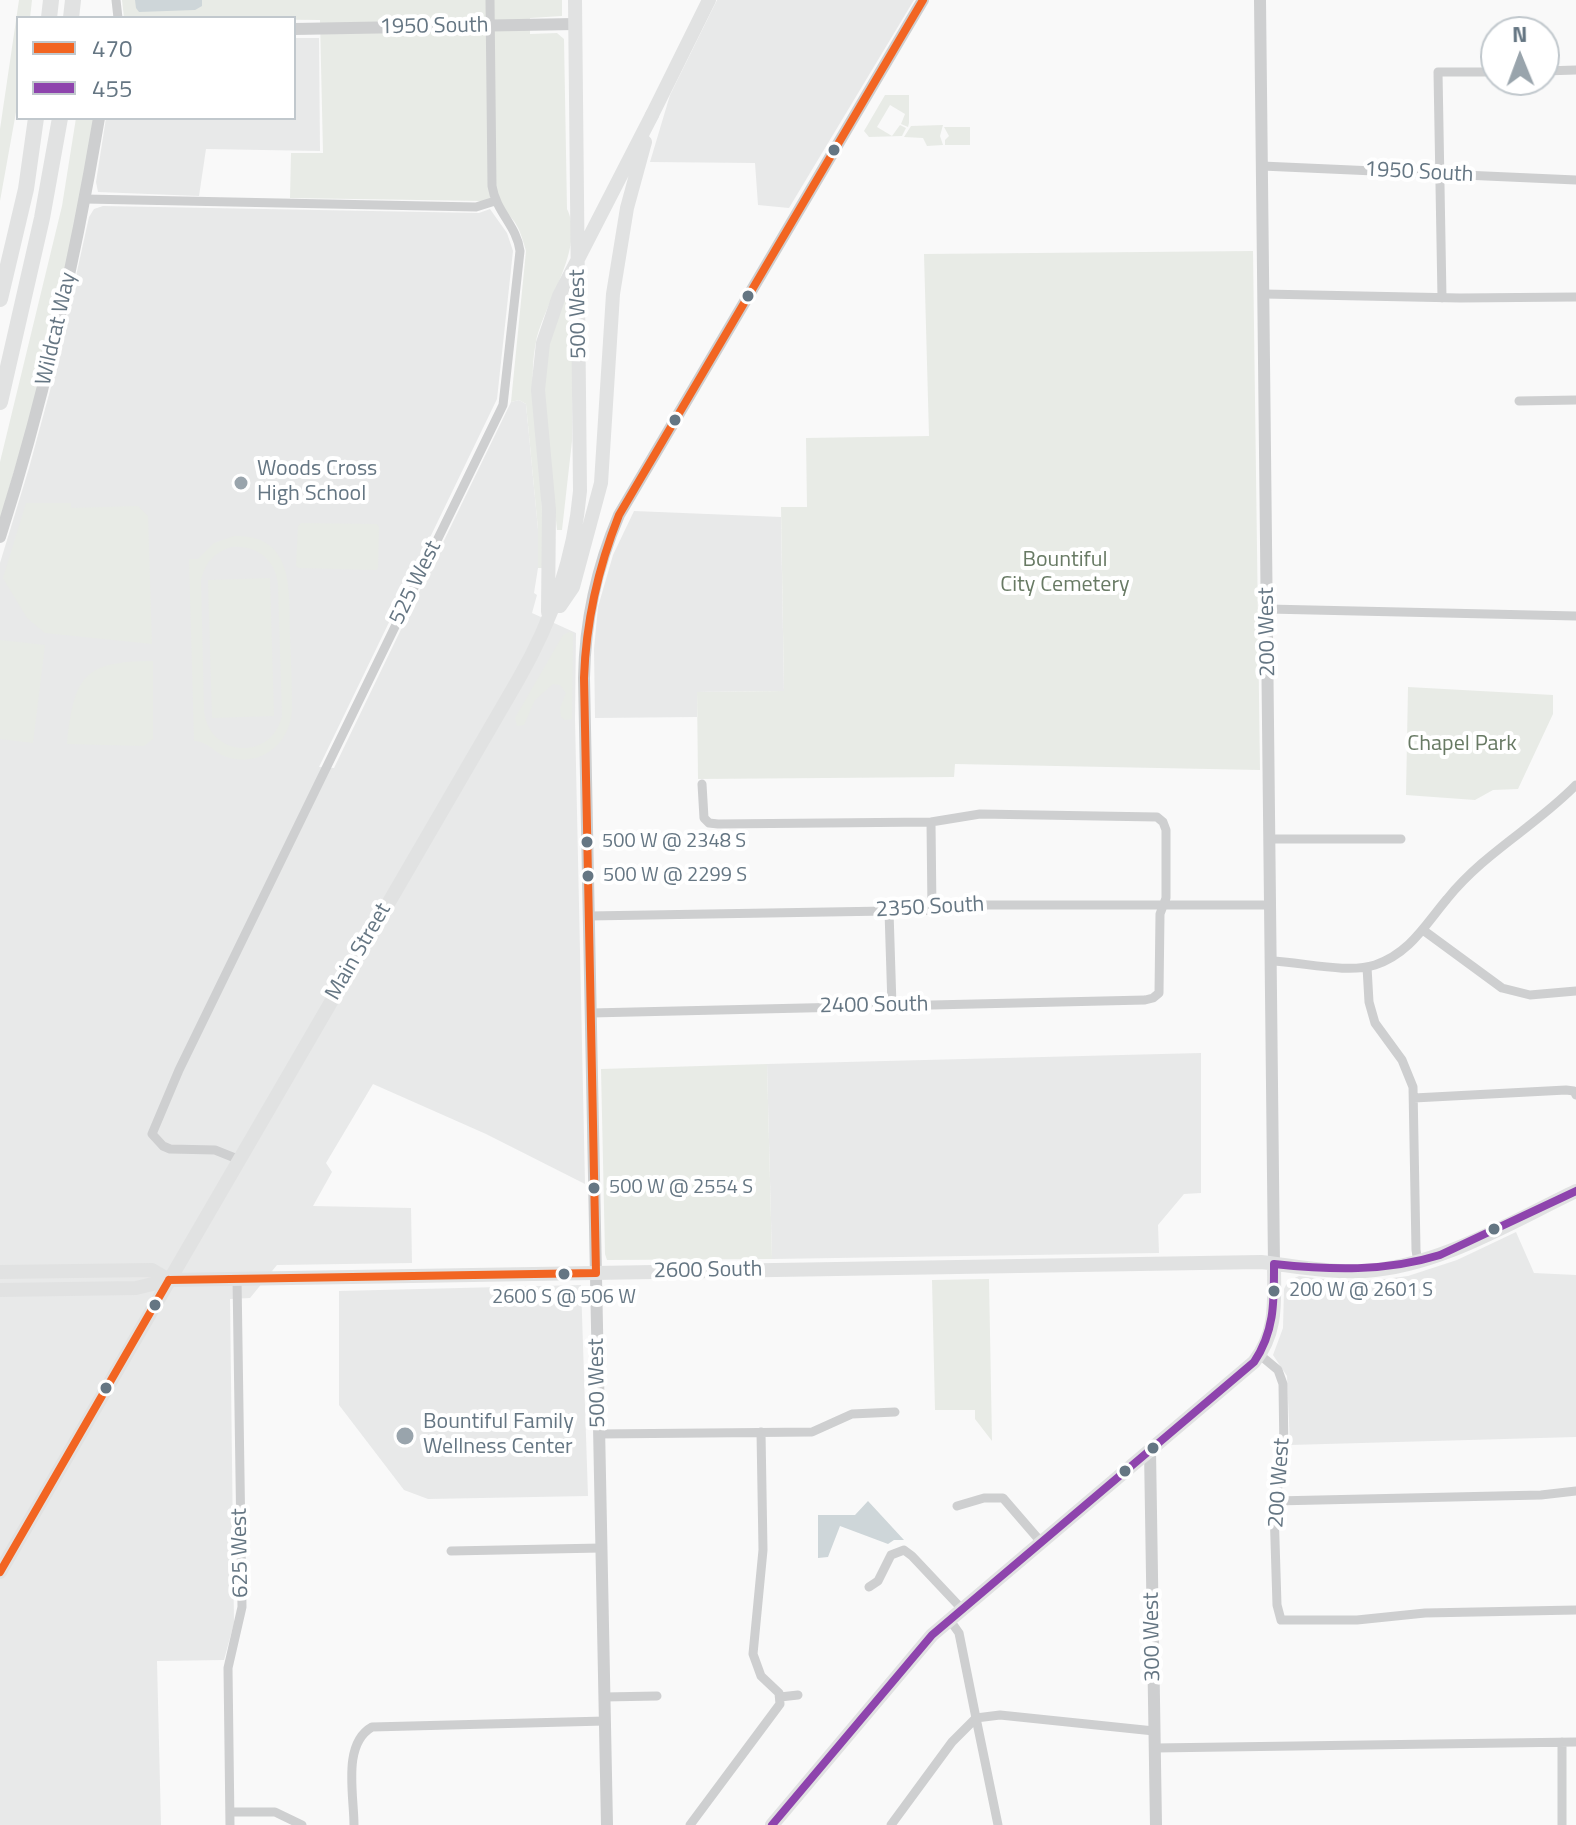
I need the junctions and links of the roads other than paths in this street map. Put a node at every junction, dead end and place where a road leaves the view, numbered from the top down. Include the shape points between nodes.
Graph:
1 (490, 0) edge
2 (575, 0) edge
3 (709, 0) edge
4 (923, 0) edge
5 (1260, 0) edge
6 (575, 24) junction
7 (490, 26) junction
8 (296, 29) edge
9 (1480, 72) edge
10 (652, 115) junction
11 (36, 120) edge
12 (60, 120) edge
13 (99, 120) edge
14 (1262, 166) junction
15 (1440, 174) junction
16 (1576, 180) edge
17 (85, 199) junction
18 (495, 201) junction
19 (1264, 294) junction
20 (1576, 297) edge
21 (1442, 298) junction
22 (0, 299) edge
23 (1576, 400) edge
24 (1519, 401) dead end
25 (0, 402) edge
26 (0, 537) edge
27 (1268, 609) junction
28 (1576, 616) edge
29 (547, 623) junction
30 (702, 784) dead end
31 (1576, 785) edge
32 (931, 822) junction
33 (1270, 839) junction
34 (1401, 839) dead end
35 (1163, 905) junction
36 (1271, 905) junction
37 (889, 911) junction
38 (932, 911) junction
39 (589, 916) junction
40 (1423, 930) junction
41 (1271, 961) junction
42 (1367, 967) junction
43 (1576, 991) edge
44 (892, 1006) junction
45 (591, 1013) junction
46 (1575, 1093) edge
47 (1414, 1098) junction
48 (240, 1160) junction
49 (1576, 1191) edge
50 (1418, 1262) junction
51 (1274, 1264) junction
52 (0, 1272) edge
53 (596, 1273) junction
54 (237, 1278) junction
55 (169, 1280) junction
56 (0, 1290) edge
57 (1260, 1355) junction
58 (895, 1412) dead end
59 (761, 1432) junction
60 (599, 1434) junction
61 (1150, 1450) junction
62 (1576, 1491) edge
63 (1275, 1501) junction
64 (957, 1506) dead end
65 (1041, 1542) junction
66 (601, 1548) junction
67 (451, 1551) dead end
68 (1, 1569) edge
69 (869, 1587) dead end
70 (961, 1608) junction
71 (1576, 1610) edge
72 (949, 1619) junction
73 (798, 1695) dead end
74 (657, 1696) dead end
75 (604, 1697) junction
76 (780, 1697) junction
77 (976, 1718) junction
78 (605, 1721) junction
79 (1154, 1731) junction
80 (1562, 1742) junction
81 (1576, 1742) edge
82 (1155, 1748) junction
83 (230, 1812) junction
84 (230, 1825) edge
85 (302, 1825) edge
86 (354, 1825) edge
87 (607, 1825) edge
88 (690, 1825) edge
89 (772, 1825) edge
90 (891, 1825) edge
91 (998, 1825) edge
92 (1156, 1825) edge
93 (1562, 1825) edge

1 - 7 street, 525 West
2 - 6 main road, 500 West
3 - 10 main road
4 - 39 street, 500 West via 619,515 602,557 586,636
5 - 14 street, 200 West
6 - 7 street, 1950 South
6 - 29 main road, 500 West via 580,491 570,556
7 - 8 street, 1950 South
7 - 18 street, 525 West
9 - 15 street via 1438,72
10 - 29 main road via 627,208 613,294 601,483 573,587
10 - 29 main road via 559,296 543,343 538,390 549,510
11 - 22 highway
12 - 25 highway
13 - 17 street, Wildcat Way
14 - 15 street, 1950 South
14 - 19 street, 200 West
15 - 16 street, 1950 South
15 - 21 street
17 - 18 street via 476,207
17 - 26 street, Wildcat Way via 50,363
18 - 48 street, 525 West via 515,231 520,251 503,405 152,1134 170,1149 215,1150
19 - 21 street
19 - 27 street, 200 West
20 - 21 street
23 - 24 street
27 - 28 street
27 - 33 street, 200 West
29 - 48 main road, Main Street
30 - 32 street via 703,815 718,824
31 - 40 street via 1465,878
32 - 35 street via 980,814 1161,819 1166,830
32 - 38 street
33 - 34 street
33 - 36 street, 200 West
35 - 36 street, 2350 South
35 - 38 street, 2350 South via 981,905
35 - 44 street, 2400 South via 1157,996
36 - 41 street, 200 West
37 - 38 street, 2350 South
37 - 39 street, 2350 South
37 - 44 street
39 - 45 street, 500 West
40 - 42 street via 1402,952
40 - 43 street via 1502,988 1530,995
41 - 42 street
41 - 51 street, 200 West
42 - 47 street via 1375,1023 1402,1060
44 - 45 street, 2400 South
45 - 53 street, 500 West
46 - 47 street
47 - 50 street
48 - 55 main road, Main Street
49 - 50 main road, 2600 South
50 - 51 main road, 2600 South via 1363,1271
51 - 53 main road, 2600 South
51 - 57 main road via 1274,1321
52 - 55 main road, 2600 South via 152,1270
53 - 54 main road, 2600 South
53 - 60 street, 500 West
54 - 55 main road, 2600 South
54 - 83 street, 625 West via 242,1607 228,1668
55 - 56 main road via 136,1288
55 - 68 main road, Main Street
57 - 61 main road
57 - 63 street, 200 West via 1278,1370 1283,1384 1284,1459
58 - 59 street via 852,1414 812,1432
59 - 60 street
59 - 76 street via 763,1550 753,1654 761,1676
60 - 66 street, 500 West
61 - 65 main road
61 - 79 street, 300 West
62 - 63 street
63 - 71 street, 200 West via 1281,1620
64 - 65 street via 1003,1498
65 - 70 main road
66 - 67 street
66 - 75 street, 500 West
69 - 70 street via 878,1581 891,1555 904,1550
70 - 72 main road
72 - 77 street via 959,1633
72 - 89 main road
73 - 76 street
74 - 75 street
75 - 78 street, 500 West
76 - 88 street via 777,1710
77 - 79 street via 1000,1715
77 - 90 street
77 - 91 street
78 - 86 street via 382,1725 363,1734 353,1753
78 - 87 street, 500 West
79 - 82 street, 300 West
80 - 81 street
80 - 82 street
80 - 93 street
82 - 92 street, 300 West
83 - 84 street, 625 West
83 - 85 street via 275,1812

